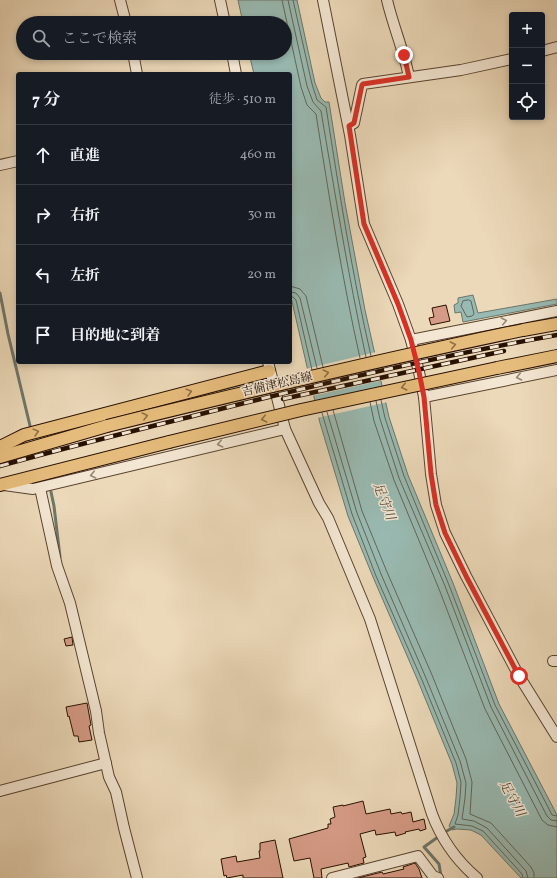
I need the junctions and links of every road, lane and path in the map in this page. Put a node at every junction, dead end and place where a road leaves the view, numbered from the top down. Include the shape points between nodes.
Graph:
1 (120, 0) edge
2 (220, 0) edge
3 (323, 0) edge
4 (387, 0) edge
5 (124, 16) edge
6 (223, 16) edge
7 (557, 47) edge
8 (545, 50) edge
9 (134, 60) edge
10 (233, 60) edge
11 (509, 60) edge
12 (137, 72) edge
13 (236, 72) edge
14 (409, 77) junction
15 (349, 126) junction
16 (16, 161) edge
17 (0, 165) edge
18 (557, 311) edge
19 (557, 324) edge
20 (411, 340) junction
21 (557, 356) edge
22 (269, 366) edge
23 (557, 370) edge
24 (424, 397) junction
25 (285, 429) junction
26 (0, 447) edge
27 (0, 456) edge
28 (1, 484) edge
29 (40, 488) junction
30 (557, 737) edge
31 (106, 763) junction
32 (0, 791) edge
33 (435, 877) edge
34 (137, 878) edge
35 (332, 878) edge
36 (477, 878) edge

1 - 5 street
2 - 6 street
3 - 15 street
4 - 14 street
7 - 8 street
9 - 12 street
10 - 13 street
11 - 14 street
14 - 15 street via 363,84 354,123
15 - 20 street via 364,224
16 - 17 street
20 -> 18 street
27 -> 19 main road, 吉備津松島線, bridge via 107,426 261,388 388,358
20 - 24 street
21 -> 28 main road, bridge via 301,410
22 - 25 street
26 -> 22 main road via 24,436
23 -> 24 street
24 - 30 street via 431,474 436,505 445,533 519,676
25 -> 29 street
25 - 36 street via 328,518 365,606 436,826 458,859
28 - 29 street
29 - 31 street via 57,566 70,603 96,711
31 - 32 street
31 - 34 street via 116,792
33 - 35 street via 418,856

